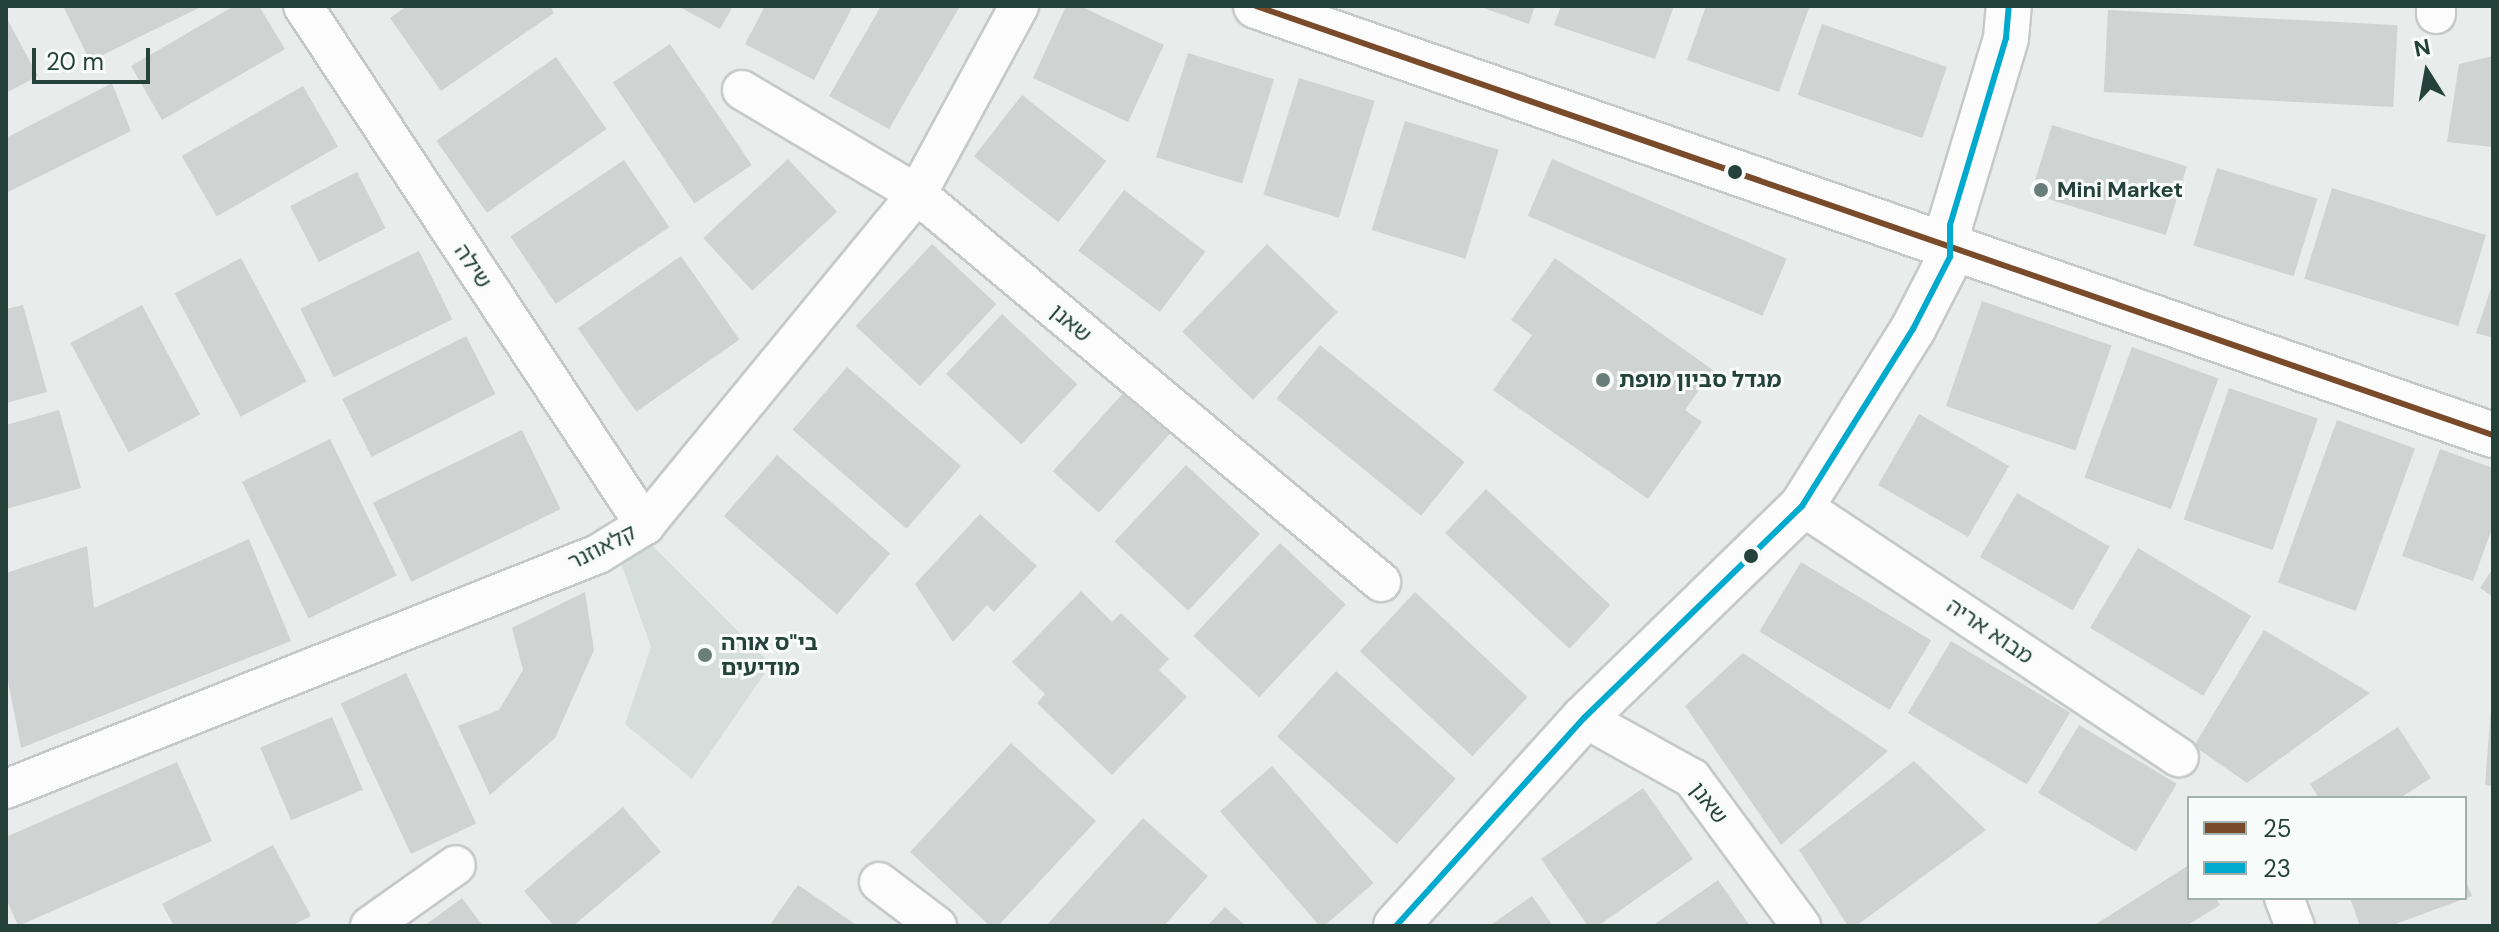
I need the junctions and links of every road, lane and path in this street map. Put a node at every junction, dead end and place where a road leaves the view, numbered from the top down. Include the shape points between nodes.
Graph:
1 (303, 6) edge
2 (1019, 6) edge
3 (1256, 6) edge
4 (2009, 6) edge
5 (742, 90) dead end
6 (917, 194) junction
7 (1951, 247) junction
8 (2493, 435) edge
9 (1802, 506) junction
10 (645, 525) junction
11 (1381, 582) dead end
12 (1584, 718) junction
13 (2179, 757) dead end
14 (6, 789) edge
15 (456, 865) dead end
16 (879, 882) dead end
17 (2285, 900) edge
18 (370, 926) edge
19 (937, 926) edge
20 (1396, 926) edge
21 (1801, 926) edge
22 (2295, 926) edge

1 - 10 street, שילה
2 - 6 street, קלאוזנר
3 - 7 street
4 - 7 street via 2006,38
5 - 6 street, שאנן
6 - 10 street, קלאוזנר
6 - 11 street, שאנן
7 - 8 street
7 - 9 street via 1903,343
9 - 12 street
9 - 13 street, מבוא אריה
10 - 14 street, קלאוזנר via 598,554
12 - 20 street
12 - 21 street, שאנן via 1692,778
15 - 18 street
16 - 19 street
17 - 22 street

